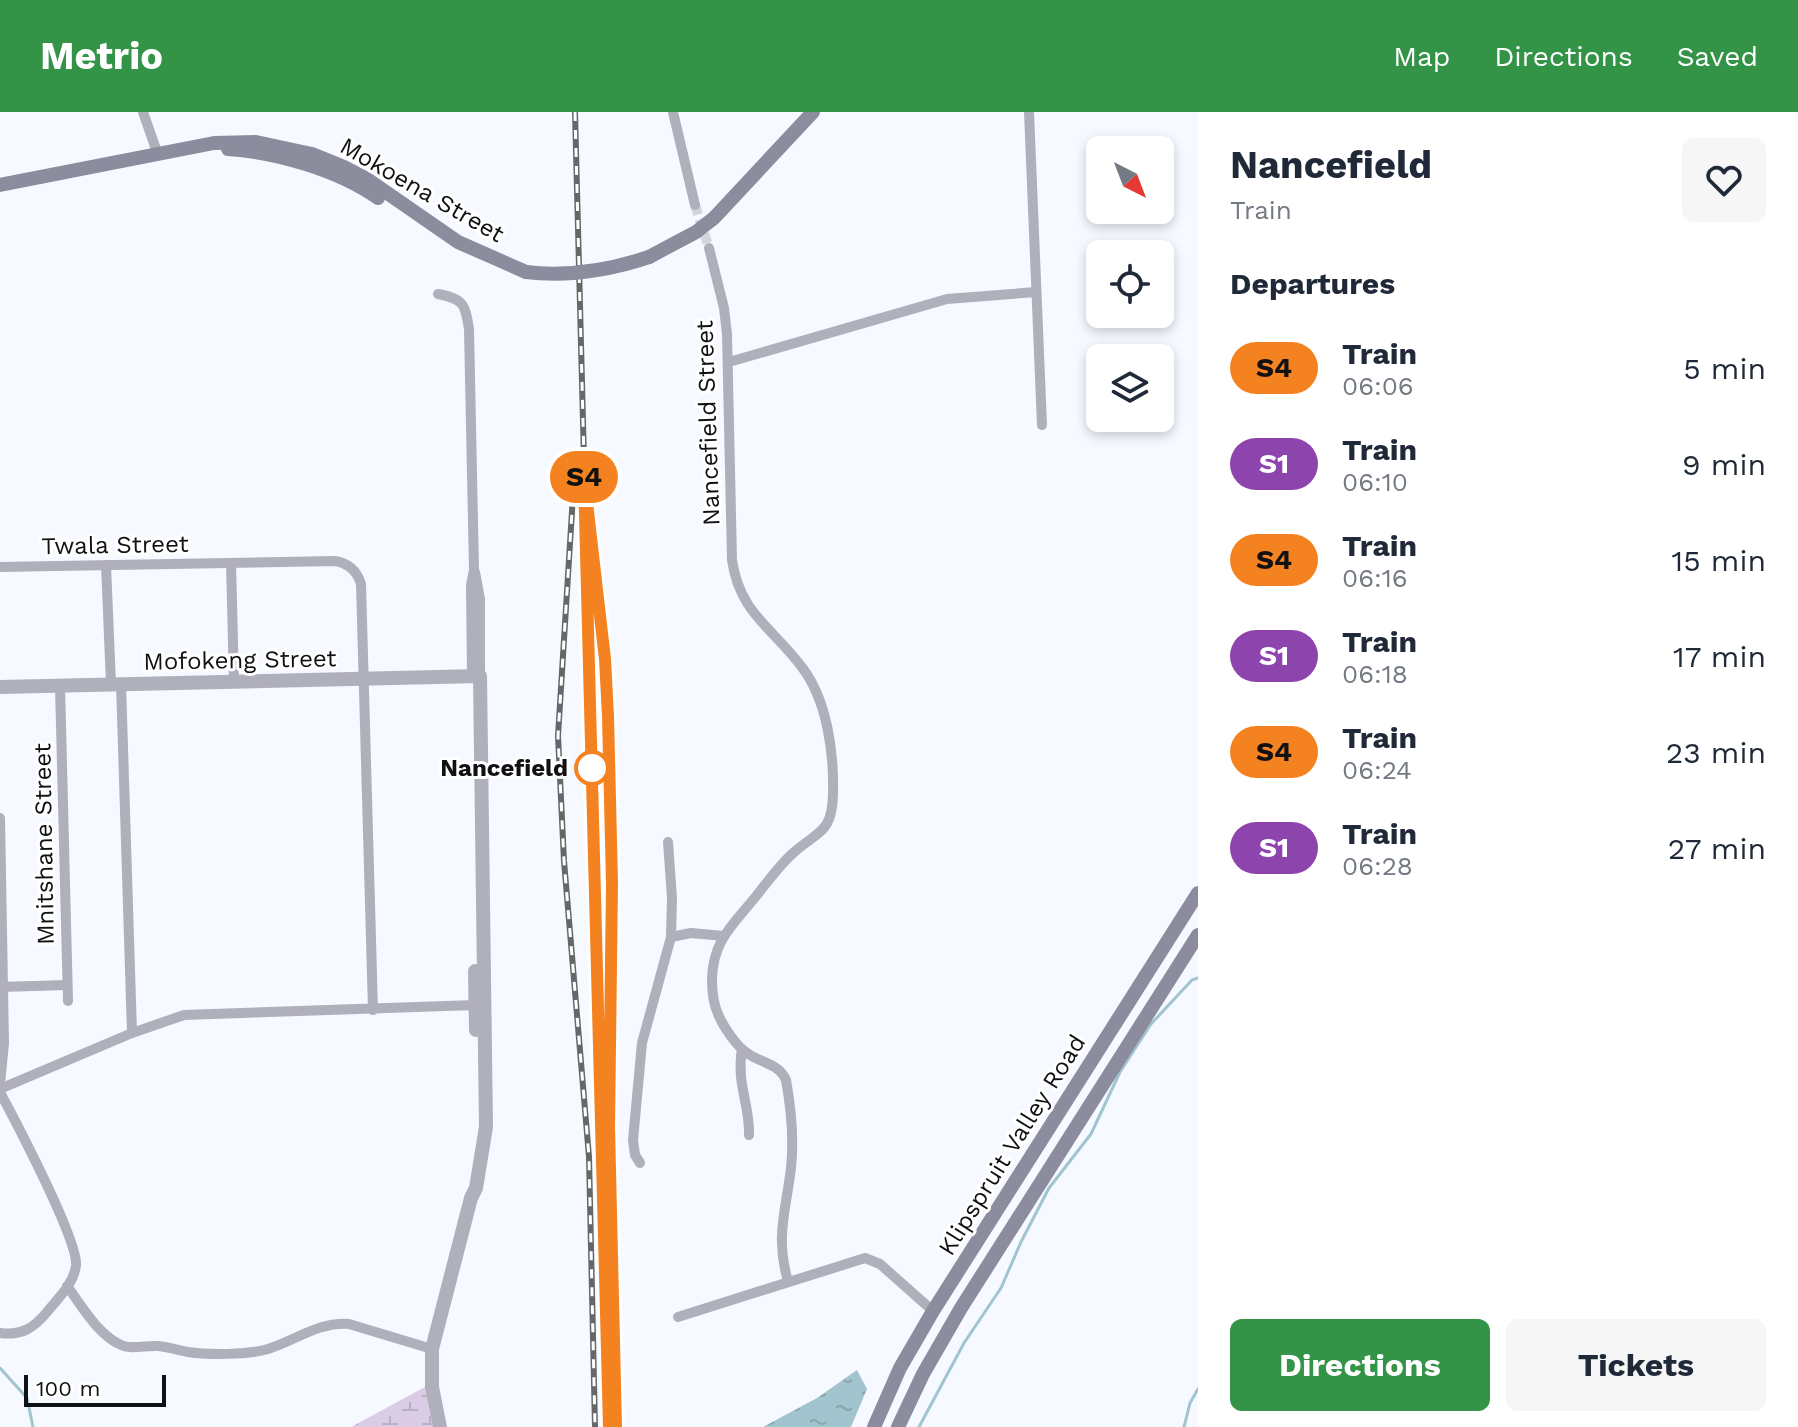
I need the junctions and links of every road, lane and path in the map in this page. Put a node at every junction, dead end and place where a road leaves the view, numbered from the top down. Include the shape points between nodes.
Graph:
1 (143, 112) edge
2 (673, 112) edge
3 (1029, 112) edge
4 (810, 114) edge
5 (158, 155) junction
6 (0, 185) edge
7 (695, 205) tunnel mouth
8 (709, 248) tunnel mouth
9 (1036, 292) junction
10 (438, 294) dead end
11 (729, 362) junction
12 (1042, 425) dead end
13 (231, 563) junction
14 (106, 565) junction
15 (0, 567) edge
16 (476, 676) junction
17 (362, 679) junction
18 (234, 682) junction
19 (116, 684) junction
20 (60, 686) junction
21 (0, 687) edge
22 (0, 818) edge
23 (0, 840) edge
24 (668, 842) dead end
25 (1198, 893) edge
26 (1, 914) edge
27 (1198, 935) edge
28 (724, 936) junction
29 (671, 937) junction
30 (67, 985) junction
31 (2, 987) edge
32 (68, 1001) dead end
33 (476, 1005) junction
34 (373, 1010) junction
35 (132, 1033) junction
36 (742, 1049) junction
37 (0, 1088) edge
38 (749, 1135) dead end
39 (640, 1163) dead end
40 (471, 1198) junction
41 (788, 1281) junction
42 (67, 1286) junction
43 (933, 1311) junction
44 (678, 1317) dead end
45 (0, 1333) edge
46 (432, 1349) junction
47 (440, 1427) edge
48 (874, 1427) edge
49 (898, 1427) edge

1 - 5 street
2 - 7 street
3 - 9 street
4 - 5 main road, Mokoena Street, bridge via 696,232 649,257 597,271 551,274 471,259 374,195 309,166 200,148
5 - 6 main road, Mokoena Street
8 - 11 street, Nancefield Street via 724,308
9 - 11 street via 947,299
9 - 12 street
10 - 16 street via 460,300 469,329 474,570 480,599
11 - 28 street, Nancefield Street via 732,560 737,586 817,692 825,712 833,792 822,831 791,855
13 - 14 street, Twala Street
13 - 17 street, Twala Street via 335,561 352,568 361,584
13 - 18 street
14 - 15 street, Twala Street
14 - 19 street
16 - 17 street, Mofokeng Street
16 - 33 street
16 - 40 street via 486,1127
17 - 18 street, Mofokeng Street
17 - 34 street
18 - 19 street, Mofokeng Street
19 - 20 street, Mofokeng Street
19 - 35 street
20 - 21 street, Mofokeng Street
20 - 30 street, Mnitshane Street
22 - 23 street
23 - 26 street
24 - 29 street
25 - 43 main road, Klipspruit Valley Road
26 - 31 street
27 - 49 main road, Klipspruit Valley Road via 961,1308
28 - 29 street
28 - 36 street via 715,953 714,1003
29 - 39 street via 642,1043 633,1140
30 - 31 street
30 - 32 street, Mnitshane Street
31 - 37 street
33 - 34 street
33 - 40 street via 478,1141
34 - 35 street via 192,1014
35 - 37 street
36 - 38 street
36 - 41 street via 786,1080 791,1165 780,1247
37 - 42 street via 72,1244 76,1263
40 - 46 street
41 - 43 street via 870,1259
41 - 44 street
42 - 45 street via 34,1326
42 - 46 street via 92,1320 129,1347 252,1352 320,1326 349,1324
43 - 48 main road, Klipspruit Valley Road
46 - 47 street

